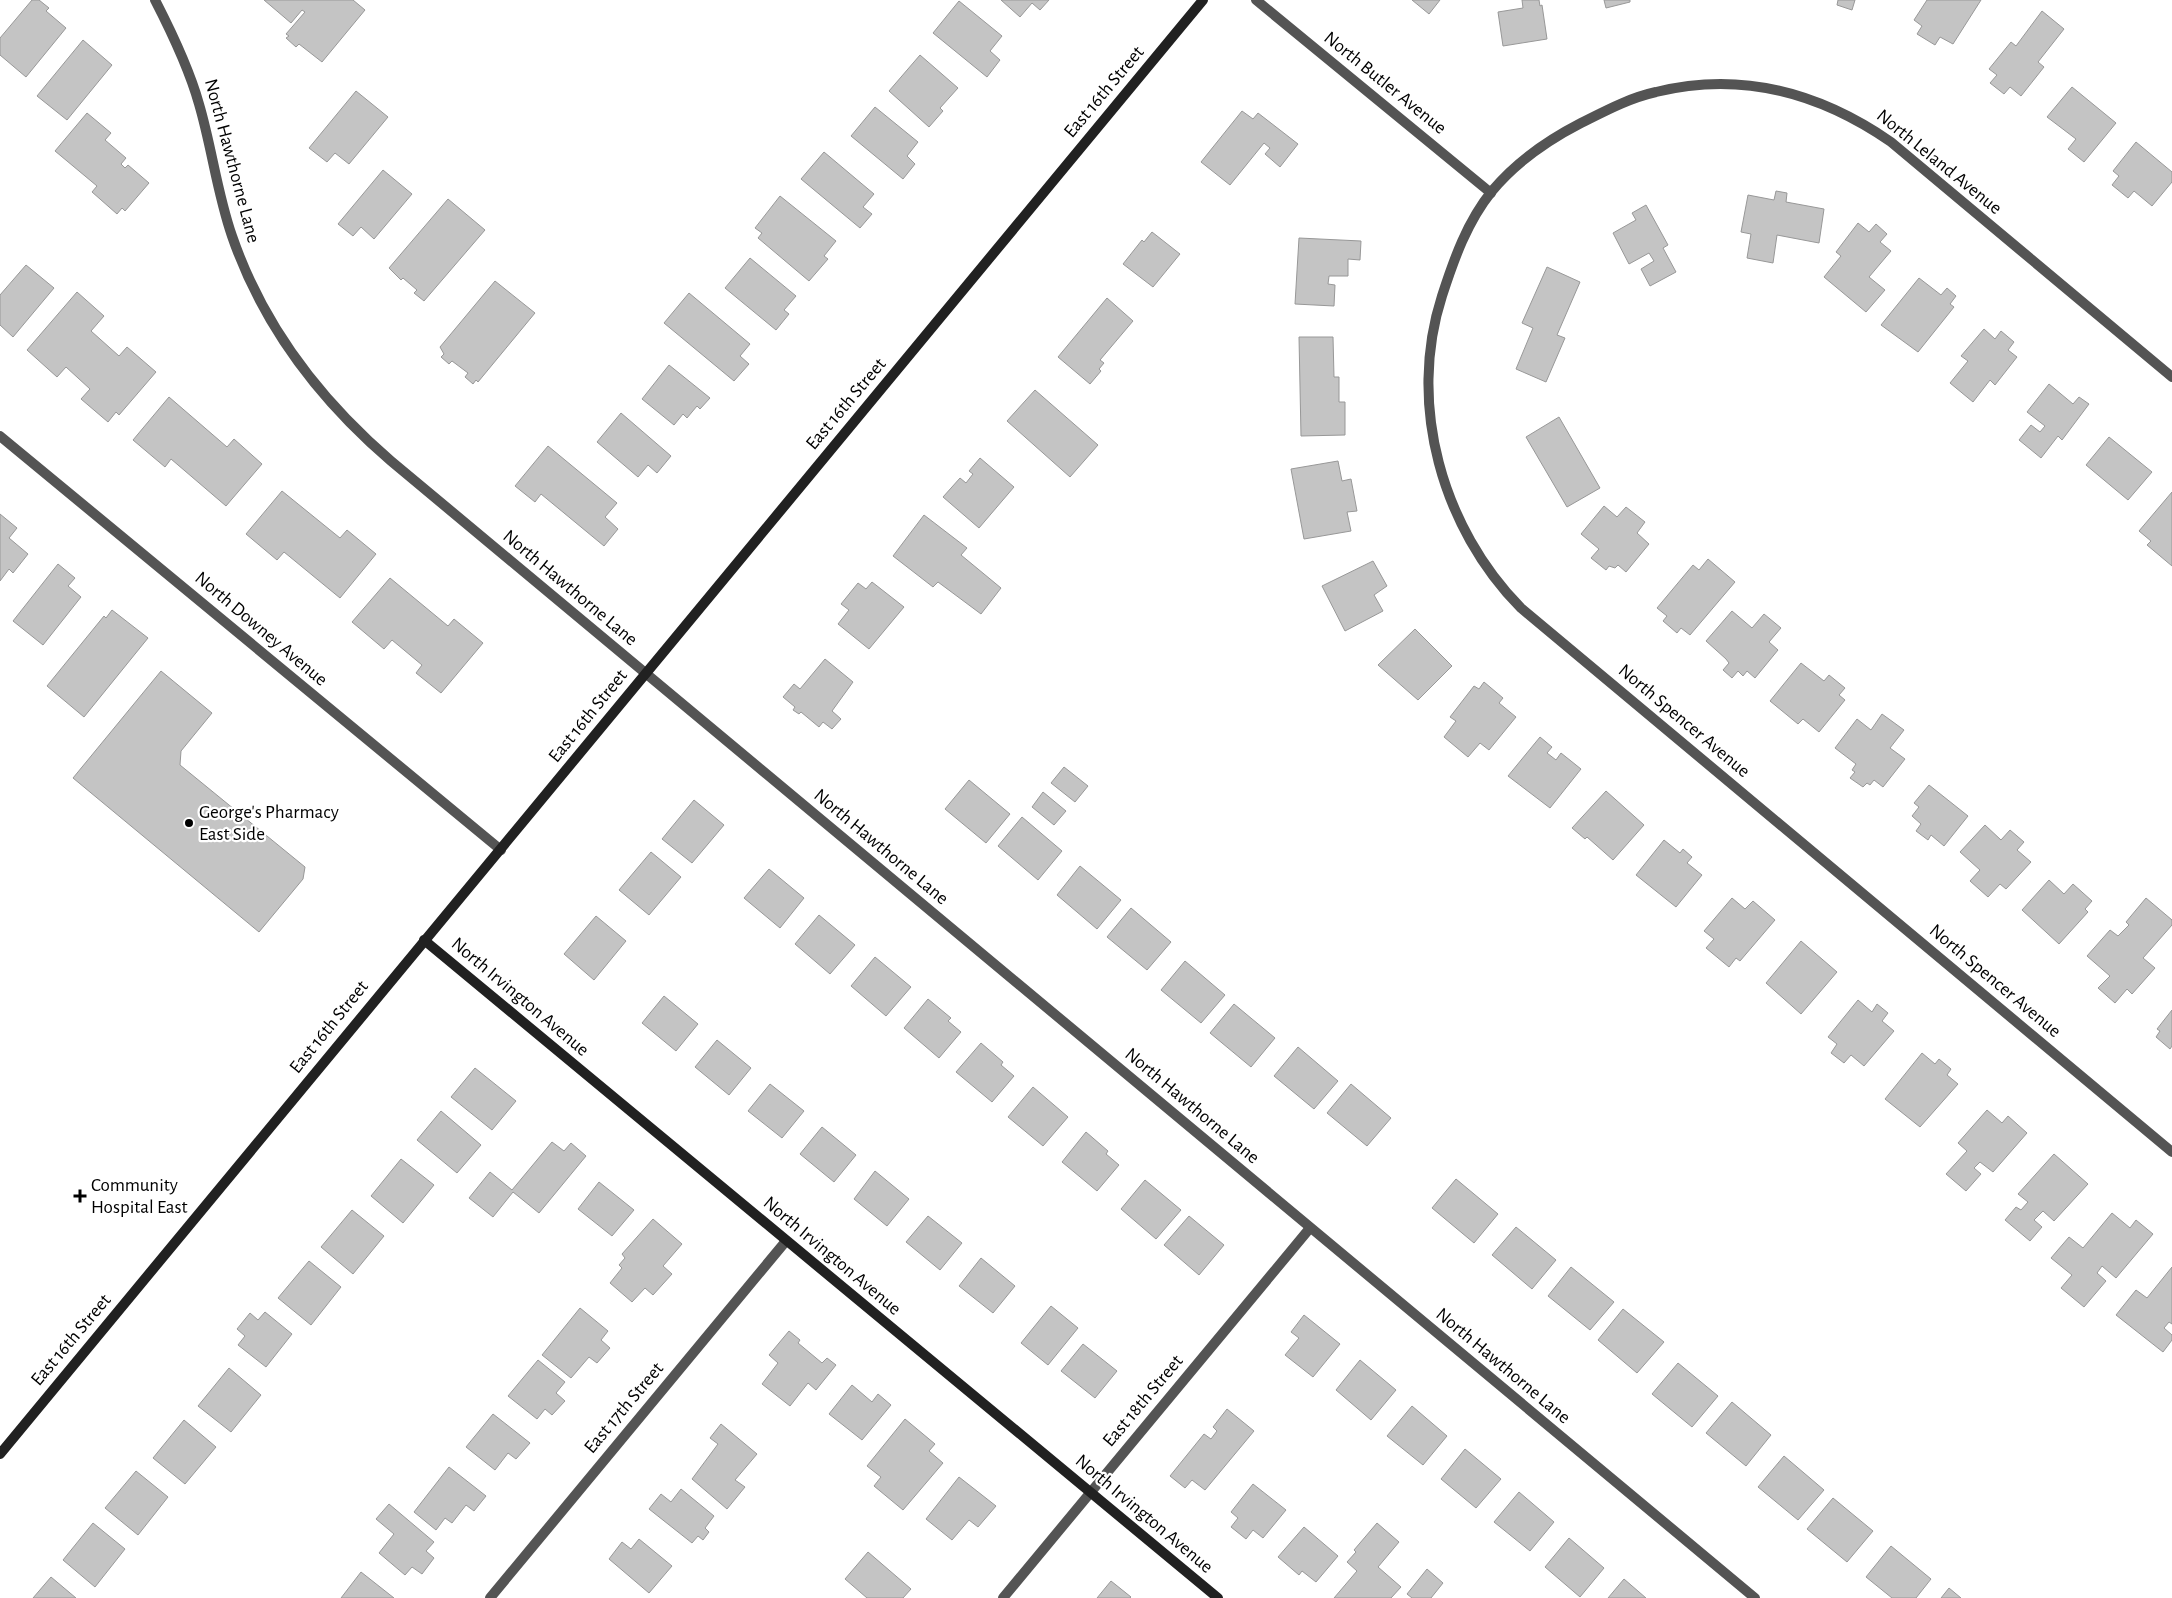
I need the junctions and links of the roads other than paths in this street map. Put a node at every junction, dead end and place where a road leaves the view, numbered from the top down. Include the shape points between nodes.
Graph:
1 (155, 0) edge
2 (1203, 0) edge
3 (1256, 0) edge
4 (1491, 193) junction
5 (2172, 377) edge
6 (0, 436) edge
7 (646, 674) junction
8 (501, 850) junction
9 (424, 940) junction
10 (2172, 1152) edge
11 (1310, 1228) junction
12 (786, 1241) junction
13 (0, 1454) edge
14 (1090, 1492) junction
15 (490, 1598) edge
16 (1003, 1598) edge
17 (1218, 1598) edge
18 (1756, 1598) edge

1 - 7 street, North Hawthorne Lane via 172,32 196,92 219,195 242,262 266,314 289,349 332,404 371,444
2 - 7 main road, East 16th Street
3 - 4 street, North Butler Avenue
4 - 5 street, North Leland Avenue via 1505,176 1539,147 1603,111 1642,96 1668,89 1723,84 1793,94 1831,107 1891,142
4 - 10 street, North Spencer Avenue via 1461,241 1445,281 1432,335 1428,377 1432,429 1446,488 1462,527 1484,564 1521,608
6 - 8 street, North Downey Avenue
7 - 8 main road, East 16th Street
7 - 11 street, North Hawthorne Lane
8 - 9 main road, East 16th Street
9 - 12 main road, North Irvington Avenue
9 - 13 main road, East 16th Street
11 - 14 street, East 18th Street
11 - 18 street, North Hawthorne Lane
12 - 14 main road, North Irvington Avenue
12 - 15 street, East 17th Street
14 - 16 street, East 18th Street
14 - 17 main road, North Irvington Avenue

